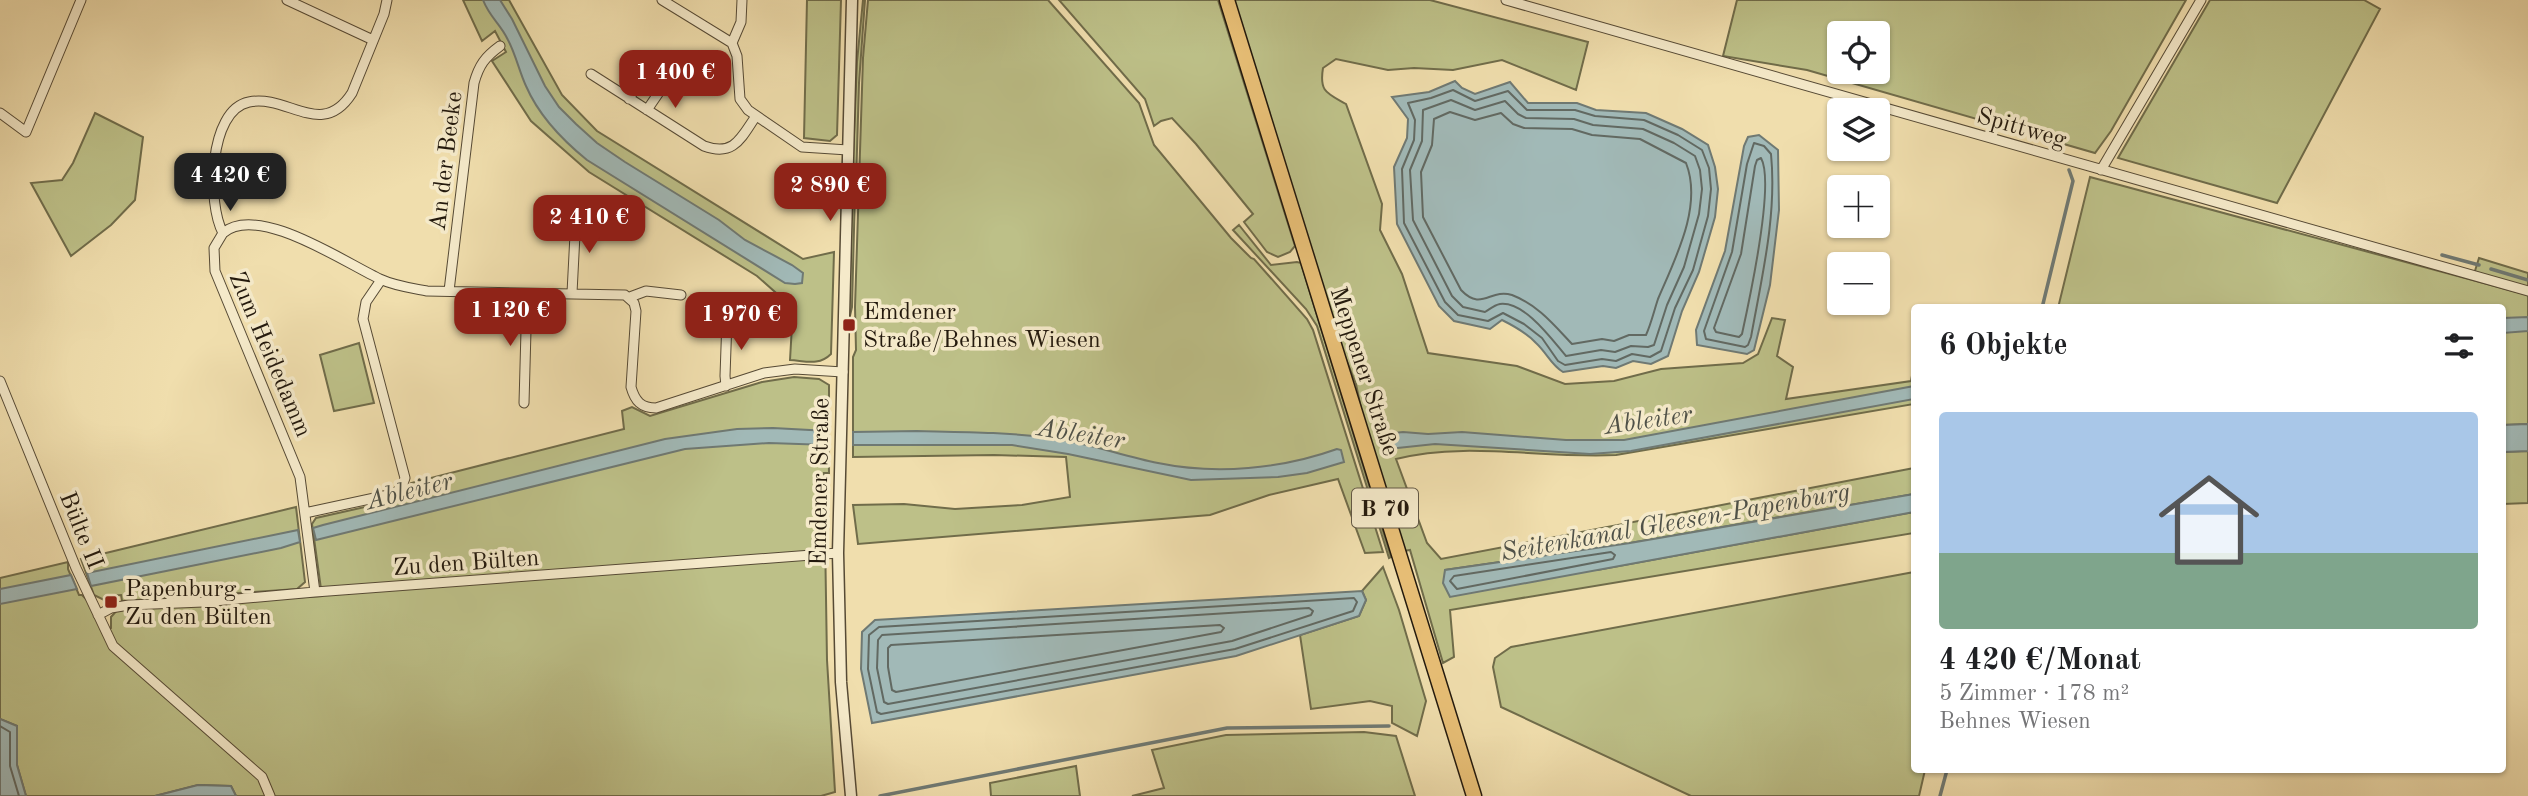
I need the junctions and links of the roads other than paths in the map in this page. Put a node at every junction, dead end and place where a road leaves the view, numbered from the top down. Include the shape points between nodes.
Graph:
1 (81, 0) edge
2 (287, 0) edge
3 (387, 0) edge
4 (662, 0) edge
5 (742, 0) edge
6 (852, 0) edge
7 (1227, 0) edge
8 (1506, 0) edge
9 (2201, 0) edge
10 (373, 40) junction
11 (732, 43) junction
12 (500, 46) dead end
13 (591, 74) dead end
14 (629, 99) junction
15 (647, 110) junction
16 (0, 113) edge
17 (756, 116) junction
18 (848, 150) junction
19 (2101, 170) junction
20 (576, 215) dead end
21 (222, 233) junction
22 (381, 280) junction
23 (449, 291) junction
24 (2528, 291) edge
25 (572, 293) junction
26 (527, 294) junction
27 (681, 295) dead end
28 (630, 297) junction
29 (727, 318) dead end
30 (842, 372) junction
31 (0, 381) edge
32 (726, 386) junction
33 (524, 403) dead end
34 (305, 513) junction
35 (838, 553) junction
36 (315, 592) junction
37 (98, 615) junction
38 (270, 796) edge
39 (851, 796) edge
40 (1474, 796) edge

1 - 16 street via 26,132
2 - 10 street
3 - 10 street, Zum Heidedamm
4 - 11 street
5 - 11 street via 741,22
6 - 18 street, Emdener Straße
7 - 40 main road, Meppener Straße / B 70
8 - 19 street, Spittweg
9 - 19 street
10 - 21 street, Zum Heidedamm via 352,93 337,110 317,115 259,101 239,106 231,114 212,171 216,221
11 - 17 street via 740,99
12 - 23 street, An der Beeke via 479,65 474,83
13 - 14 street
14 - 15 street
14 - 15 street via 643,75 662,88
15 - 17 street via 718,151 732,147
17 - 18 street via 802,147
18 - 30 street, Emdener Straße
19 - 24 street, Spittweg
20 - 25 street
21 - 22 street via 247,223 303,239
21 - 34 street, Zum Heidedamm via 214,248 215,271 293,457
22 - 23 street via 402,287
22 - 34 street via 366,302 363,319 405,478 393,494
23 - 26 street
25 - 26 street
25 - 28 street
26 - 33 street
27 - 28 street via 646,291
28 - 32 street via 636,311 631,387 638,403 656,408
29 - 32 street
30 - 32 street via 794,369
30 - 35 street, Emdener Straße
31 - 37 street, Bülte II
34 - 36 street, Zum Heidedamm
35 - 36 street, Zu den Bülten
35 - 39 street, Emdener Straße via 841,682
36 - 37 street, Zu den Bülten via 129,605
37 - 38 street, Bülte II via 113,646 262,777

